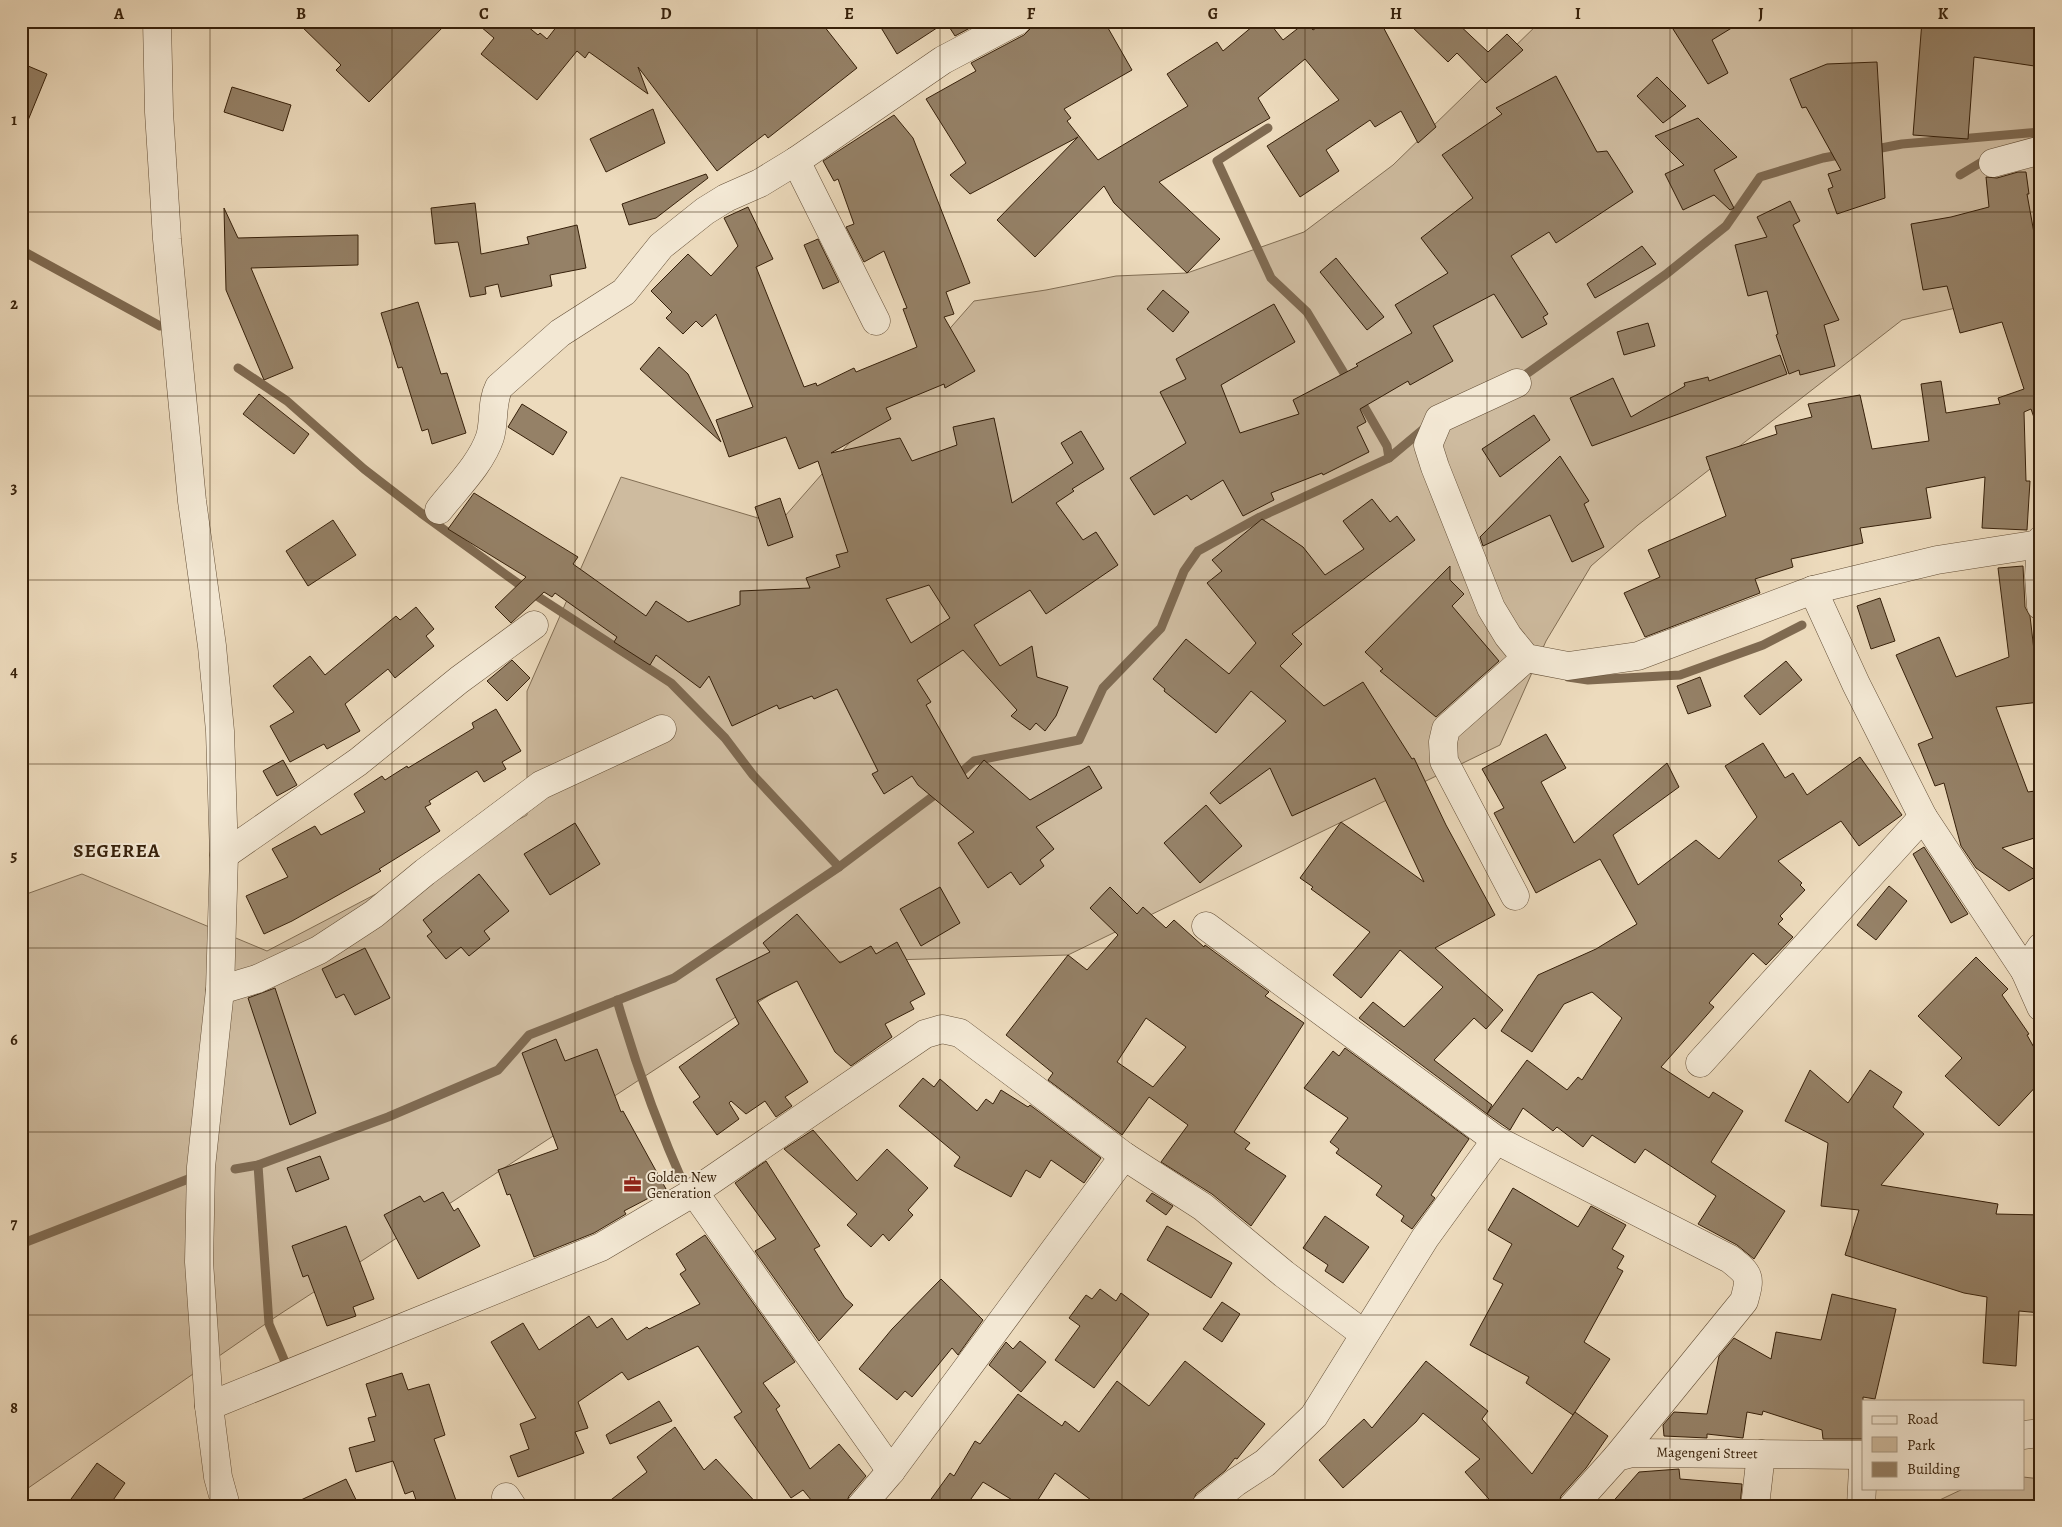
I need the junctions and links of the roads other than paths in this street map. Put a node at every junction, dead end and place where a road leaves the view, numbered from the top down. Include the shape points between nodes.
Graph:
1 (157, 21) edge
2 (1017, 21) edge
3 (2041, 150) edge
4 (796, 161) junction
5 (1993, 163) dead end
6 (876, 320) dead end
7 (1517, 383) dead end
8 (439, 510) dead end
9 (2040, 542) edge
10 (1814, 590) junction
11 (2041, 606) edge
12 (534, 625) dead end
13 (1526, 658) junction
14 (662, 729) dead end
15 (1923, 817) junction
16 (224, 855) junction
17 (1516, 896) dead end
18 (1206, 926) dead end
19 (2041, 947) edge
20 (2025, 971) junction
21 (220, 990) junction
22 (2041, 1007) edge
23 (1700, 1063) dead end
24 (1496, 1140) junction
25 (1124, 1156) junction
26 (694, 1192) junction
27 (1364, 1334) junction
28 (209, 1406) junction
29 (2041, 1433) edge
30 (2024, 1435) edge
31 (1761, 1454) junction
32 (1862, 1455) edge
33 (1617, 1457) junction
34 (891, 1471) junction
35 (1862, 1490) edge
36 (226, 1506) edge
37 (861, 1506) edge
38 (1206, 1506) edge
39 (1573, 1506) edge
40 (1755, 1506) edge
41 (1862, 1506) edge

1 - 16 street via 158,112 167,239 192,501 220,731
2 - 4 street via 943,60
3 - 5 street
4 - 6 street
4 - 8 street via 705,211 661,246 624,292 560,332 499,388 494,397 491,435 485,451
7 - 13 street via 1439,419 1428,445 1491,608
9 - 10 street via 1936,560
9 - 11 street
10 - 13 street via 1638,656 1568,666
10 - 15 street via 1856,684
12 - 16 street via 459,680 358,762
13 - 17 street via 1446,729 1443,742 1444,761
14 - 21 street via 541,785 374,914 318,950 257,979
15 - 20 street
15 - 23 street
16 - 21 street
18 - 24 street
19 - 20 street
20 - 22 street
21 - 28 street via 202,1167 198,1262
24 - 27 street via 1425,1238
24 - 33 street via 1730,1259 1746,1272 1750,1282 1744,1301
25 - 26 street via 960,1032 942,1029 925,1034
25 - 27 street via 1203,1207
25 - 34 street
26 - 28 street via 601,1247
26 - 34 street
27 - 38 street via 1314,1416 1265,1463
28 - 36 street via 218,1477
29 - 30 street
31 - 32 street, Magengeni Street
31 - 33 street, Magengeni Street via 1647,1452
31 - 40 street
33 - 39 street
34 - 37 street
35 - 41 street

